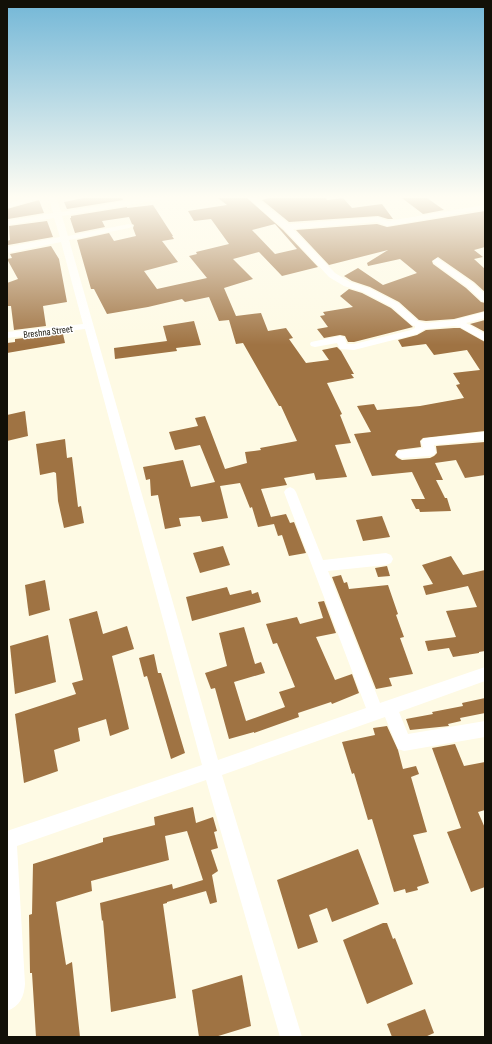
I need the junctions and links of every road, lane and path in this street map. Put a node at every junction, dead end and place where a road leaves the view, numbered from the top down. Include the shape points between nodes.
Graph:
1 (24, 247) edge
2 (67, 247) edge
3 (305, 247) edge
4 (7, 250) edge
5 (437, 261) dead end
6 (485, 299) edge
7 (485, 315) edge
8 (454, 323) junction
9 (89, 326) junction
10 (420, 326) junction
11 (7, 336) edge
12 (485, 337) edge
13 (315, 344) dead end
14 (485, 436) edge
15 (402, 454) dead end
16 (290, 492) dead end
17 (386, 559) dead end
18 (319, 566) junction
19 (485, 674) edge
20 (383, 710) junction
21 (485, 729) edge
22 (212, 770) junction
23 (8, 840) edge
24 (7, 1001) edge
25 (291, 1037) edge

1 - 4 street
2 - 9 street
3 - 10 street via 332,275 395,305
5 - 6 street
7 - 8 street
8 - 10 street
8 - 12 street
9 - 11 street, Breshna Street
9 - 22 street
10 - 13 street via 420,329 414,332 354,347 344,347 340,338
14 - 15 street via 427,442 430,452
16 - 18 street
17 - 18 street
18 - 20 street
19 - 20 street
20 - 21 street via 404,743
20 - 22 street
22 - 23 street
22 - 25 street
23 - 24 street via 15,984 14,993

